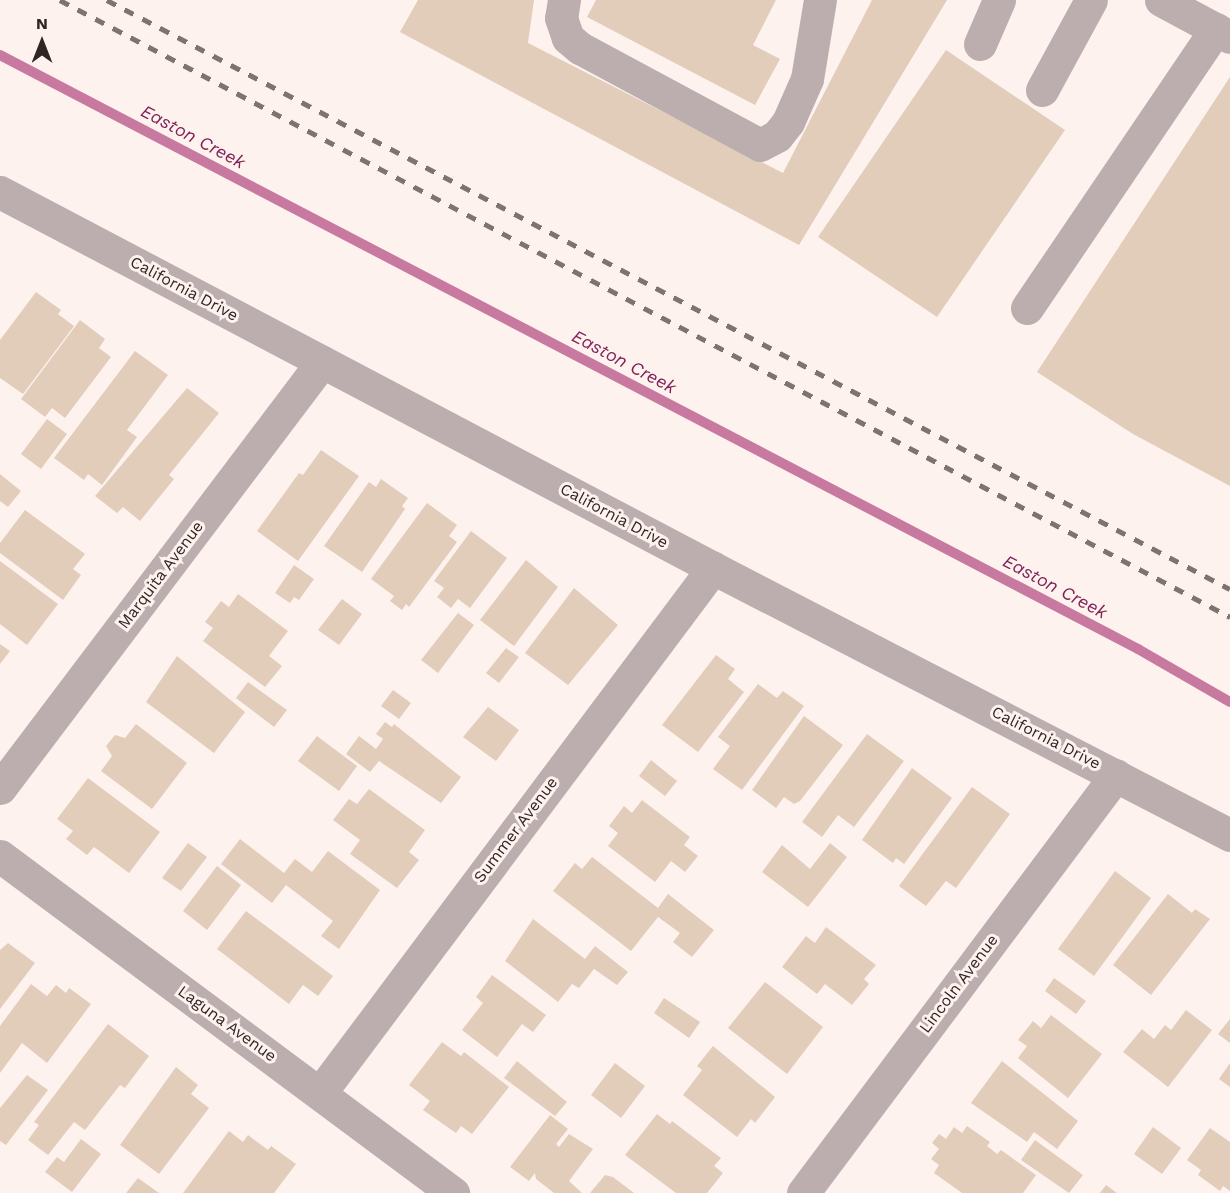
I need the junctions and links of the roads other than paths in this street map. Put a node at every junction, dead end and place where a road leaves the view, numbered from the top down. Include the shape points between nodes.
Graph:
1 (564, 0) edge
2 (820, 0) edge
3 (999, 0) edge
4 (1091, 0) edge
5 (1161, 0) edge
6 (1223, 33) edge
7 (980, 44) dead end
8 (1042, 90) dead end
9 (0, 192) edge
10 (1027, 308) dead end
11 (322, 362) junction
12 (712, 568) junction
13 (1116, 775) junction
14 (0, 788) edge
15 (1230, 835) edge
16 (0, 856) edge
17 (320, 1092) junction
18 (453, 1193) edge
19 (802, 1193) edge

1 - 2 street via 561,18 568,38 580,48 760,145 777,136 788,122 807,79
3 - 7 street
4 - 8 street
5 - 6 street
6 - 10 street
9 - 11 street, California Drive
11 - 12 street, California Drive
11 - 14 street, Marquita Avenue
12 - 13 street, California Drive
12 - 17 street, Summer Avenue
13 - 15 street, California Drive
13 - 19 street, Lincoln Avenue
16 - 17 street, Laguna Avenue
17 - 18 street, Laguna Avenue

